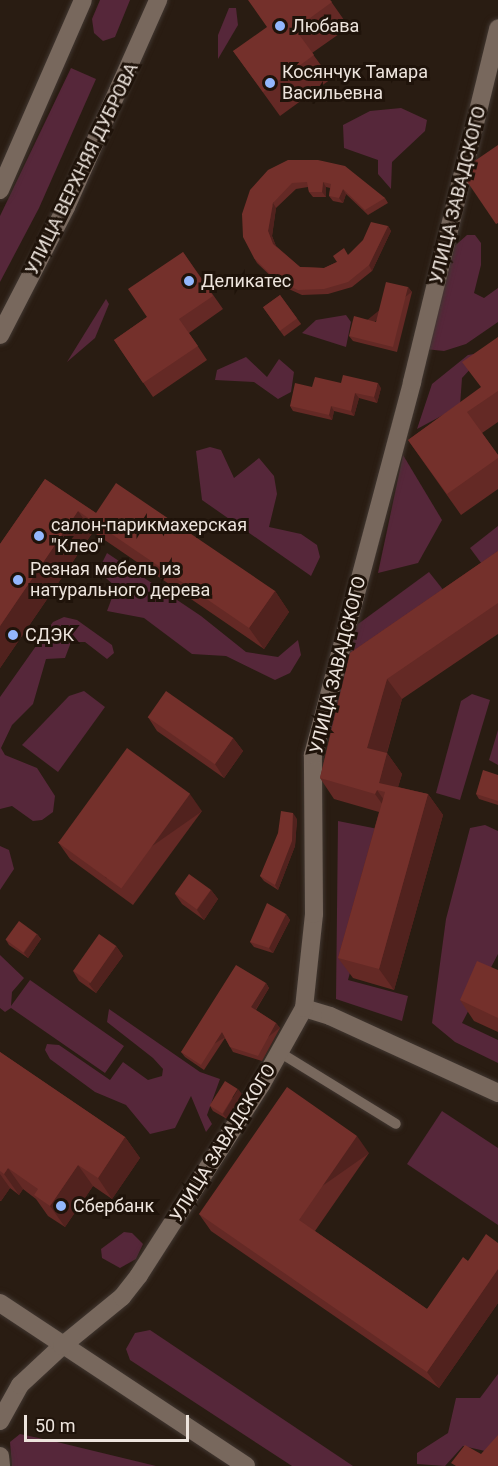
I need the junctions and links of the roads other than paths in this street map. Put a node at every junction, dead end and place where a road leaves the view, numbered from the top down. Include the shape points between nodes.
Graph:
1 (83, 0) edge
2 (158, 0) edge
3 (498, 28) edge
4 (0, 190) edge
5 (0, 335) edge
6 (304, 1008) junction
7 (279, 1052) junction
8 (498, 1093) edge
9 (396, 1124) dead end
10 (0, 1303) edge
11 (62, 1346) junction
12 (0, 1421) edge
13 (0, 1456) edge
14 (2, 1466) edge
15 (246, 1466) edge

1 - 4 street
2 - 5 street, УЛИЦА ВЕРХНЯЯ ДУБРОВА via 66,207
3 - 6 street, УЛИЦА ЗАВАДСКОГО via 412,382 313,755 314,915
6 - 7 street, УЛИЦА ЗАВАДСКОГО
6 - 8 street via 330,1016
7 - 9 lane
7 - 11 street, УЛИЦА ЗАВАДСКОГО via 139,1275 122,1297
10 - 11 street
11 - 12 street, УЛИЦА ЗАВАДСКОГО via 20,1385
11 - 15 street
13 - 14 street

